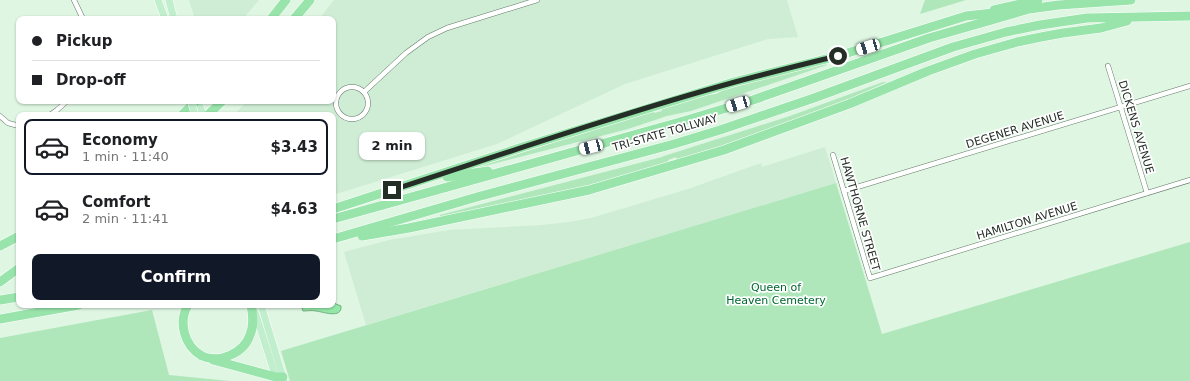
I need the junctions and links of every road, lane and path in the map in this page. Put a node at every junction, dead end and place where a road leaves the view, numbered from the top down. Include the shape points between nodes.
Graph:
1 (74, 0) edge
2 (158, 0) edge
3 (169, 0) edge
4 (286, 0) edge
5 (310, 0) edge
6 (538, 0) edge
7 (1038, 0) edge
8 (1131, 0) edge
9 (1029, 9) junction
10 (82, 16) edge
11 (164, 16) edge
12 (173, 16) edge
13 (273, 16) edge
14 (297, 16) edge
15 (966, 16) junction
16 (1190, 16) edge
17 (1140, 18) junction
18 (1164, 18) junction
19 (1190, 21) edge
20 (1108, 66) dead end
21 (1190, 86) edge
22 (364, 92) junction
23 (63, 104) edge
24 (194, 104) edge
25 (219, 104) edge
26 (1121, 107) junction
27 (54, 112) edge
28 (185, 112) edge
29 (211, 112) edge
30 (0, 116) edge
31 (16, 125) edge
32 (833, 155) dead end
33 (509, 170) junction
34 (1190, 180) edge
35 (406, 185) junction
36 (844, 191) junction
37 (1147, 193) junction
38 (336, 208) edge
39 (336, 218) edge
40 (16, 238) edge
41 (336, 239) edge
42 (336, 240) edge
43 (0, 246) edge
44 (16, 270) edge
45 (870, 278) joint
46 (0, 282) edge
47 (16, 297) edge
48 (0, 300) edge
49 (62, 308) edge
50 (186, 308) edge
51 (252, 308) edge
52 (253, 308) edge
53 (262, 308) edge
54 (0, 319) edge
55 (203, 356) junction
56 (280, 379) edge

1 - 10 street
2 - 11 main road
3 - 12 main road
4 - 13 highway
5 - 14 highway
6 - 22 street via 447,28 428,37 406,53
7 - 15 highway
8 - 9 highway, TRI-STATE TOLLWAY
9 - 15 highway
9 - 33 highway, TRI-STATE TOLLWAY via 928,38 753,100
15 - 35 highway via 838,56 656,105
16 - 18 highway, TRI-STATE TOLLWAY
17 - 18 highway, TRI-STATE TOLLWAY
17 - 41 highway, TRI-STATE TOLLWAY via 1072,20 990,36 720,130 433,209
17 - 42 highway via 1101,28 1017,42 976,54 730,148 589,190 409,228
18 - 19 highway
20 - 26 street, DICKENS AVENUE
21 - 26 street, DEGENER AVENUE
22 - 22 street via 356,87 346,88 340,92 336,105 341,115 351,119 364,115 368,101
23 - 27 street
24 - 28 highway
25 - 29 highway
26 - 36 street, DEGENER AVENUE
26 - 37 street, DICKENS AVENUE
30 - 31 street via 8,123
32 - 36 street, HAWTHORNE STREET
33 - 35 highway via 469,173
33 - 39 highway, TRI-STATE TOLLWAY
34 - 37 street, HAMILTON AVENUE
35 - 38 highway
36 - 45 street, HAWTHORNE STREET
37 - 45 street, HAMILTON AVENUE
40 - 43 highway
44 - 46 highway
47 - 48 highway
49 - 54 highway
50 - 55 highway via 184,332 194,350
51 - 55 highway via 253,327 244,346 235,354 226,357 217,359
52 - 56 main road
53 - 56 main road
55 - 56 highway

